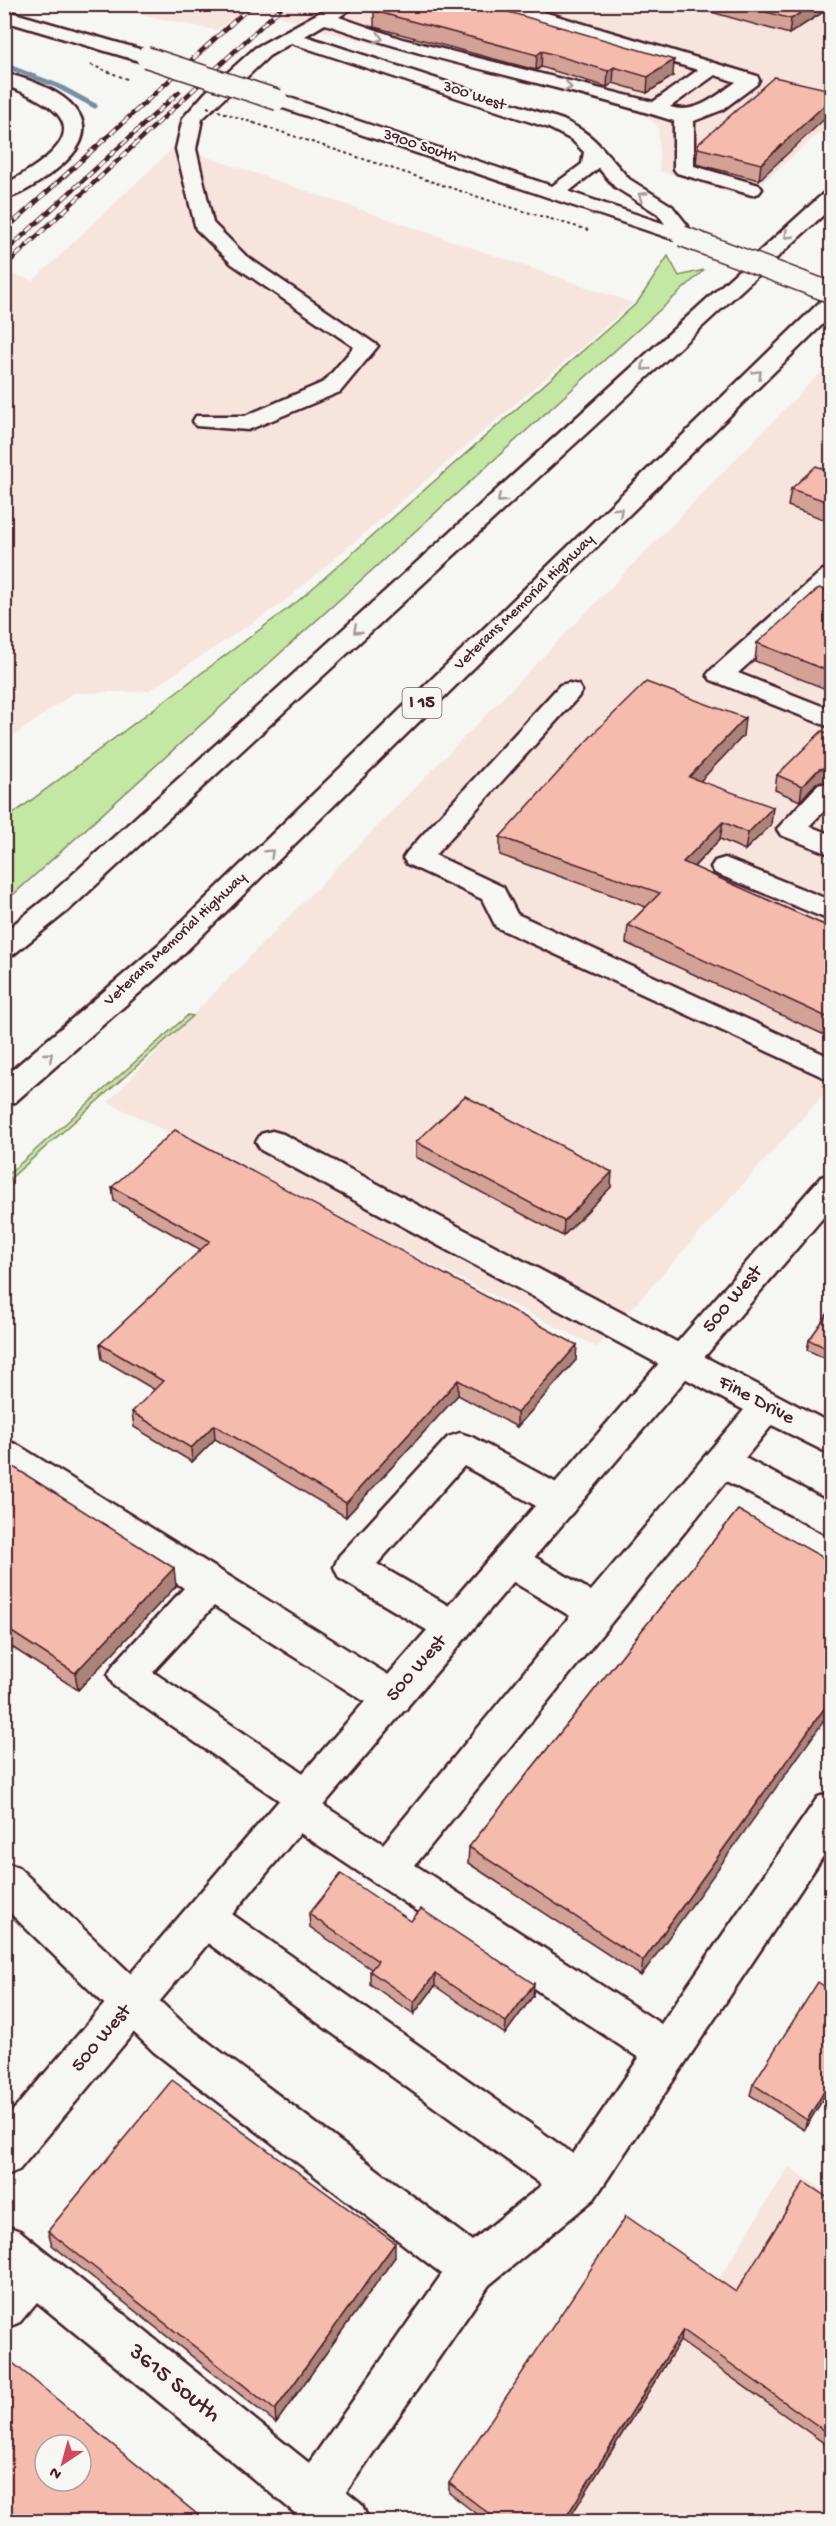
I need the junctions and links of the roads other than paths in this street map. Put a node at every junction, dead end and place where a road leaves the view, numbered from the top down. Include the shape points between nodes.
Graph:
1 (349, 4) edge
2 (496, 4) edge
3 (4, 15) edge
4 (324, 18) junction
5 (290, 37) junction
6 (713, 68) junction
7 (4, 78) edge
8 (657, 108) junction
9 (684, 118) junction
10 (594, 151) junction
11 (752, 189) edge
12 (6, 190) edge
13 (555, 193) junction
14 (831, 196) edge
15 (682, 236) junction
16 (831, 293) edge
17 (831, 303) edge
18 (204, 421) dead end
19 (828, 583) edge
20 (569, 691) dead end
21 (831, 720) edge
22 (828, 791) dead end
23 (831, 846) edge
24 (725, 867) dead end
25 (831, 912) edge
26 (4, 947) edge
27 (831, 1071) edge
28 (4, 1094) edge
29 (272, 1142) dead end
30 (831, 1185) edge
31 (681, 1362) junction
32 (766, 1407) junction
33 (831, 1441) edge
34 (4, 1454) edge
35 (722, 1462) junction
36 (560, 1503) junction
37 (831, 1522) edge
38 (510, 1561) junction
39 (210, 1585) junction
40 (595, 1612) junction
41 (453, 1627) junction
42 (393, 1698) junction
43 (302, 1803) junction
44 (831, 1809) edge
45 (387, 1869) junction
46 (4, 1880) edge
47 (205, 1918) junction
48 (132, 2003) junction
49 (667, 2052) junction
50 (4, 2155) edge
51 (578, 2184) junction
52 (19, 2259) edge
53 (473, 2269) junction
54 (4, 2306) edge
55 (329, 2509) edge

1 - 4 main road
2 - 6 main road
3 - 13 main road, 3900 South, bridge via 146,57
4 - 5 main road
4 -> 8 main road via 396,43
5 - 10 main road, 300 West via 556,124 579,136
5 - 18 main road via 262,52 193,118 186,149 203,225 238,260 367,346 332,387 248,423
6 - 8 main road
6 - 9 main road via 750,80 715,106
7 - 12 main road via 50,98 74,119 68,148 53,163
8 - 9 main road
9 - 11 main road via 684,169
10 - 13 main road via 591,166
15 -> 10 main road, 300 West via 678,223 665,210 622,183
13 - 15 main road, 3900 South
14 -> 26 main road via 60,902
15 - 16 main road, 3900 South, bridge
28 -> 17 main road, Veterans Memorial Highway / I 15 via 168,952
19 - 21 main road via 720,675
20 - 27 main road via 417,858 493,893 506,920
22 - 23 main road via 791,829
24 - 25 main road
29 - 31 main road, Fine Drive
30 - 31 main road, 500 West
31 - 32 main road, Fine Drive
31 - 36 main road, 500 West
32 - 33 main road, Fine Drive
32 - 35 main road
34 - 39 main road
35 - 37 main road
35 - 40 main road
36 - 38 main road, 500 West
36 - 41 main road via 460,1447 352,1567
38 - 40 main road
38 - 41 main road, 500 West
39 - 42 main road
39 - 43 main road via 128,1675
40 - 45 main road
41 - 42 main road, 500 West
42 - 43 main road, 500 West
43 - 45 main road
43 - 47 main road, 500 West
44 - 49 main road
45 - 49 main road
46 - 48 main road
47 - 48 main road, 500 West
47 - 51 main road
48 - 50 main road, 500 West
48 - 53 main road via 169,2038
49 - 51 main road
51 - 53 main road
52 - 54 main road
52 - 55 main road, 3615 South
53 - 55 main road

